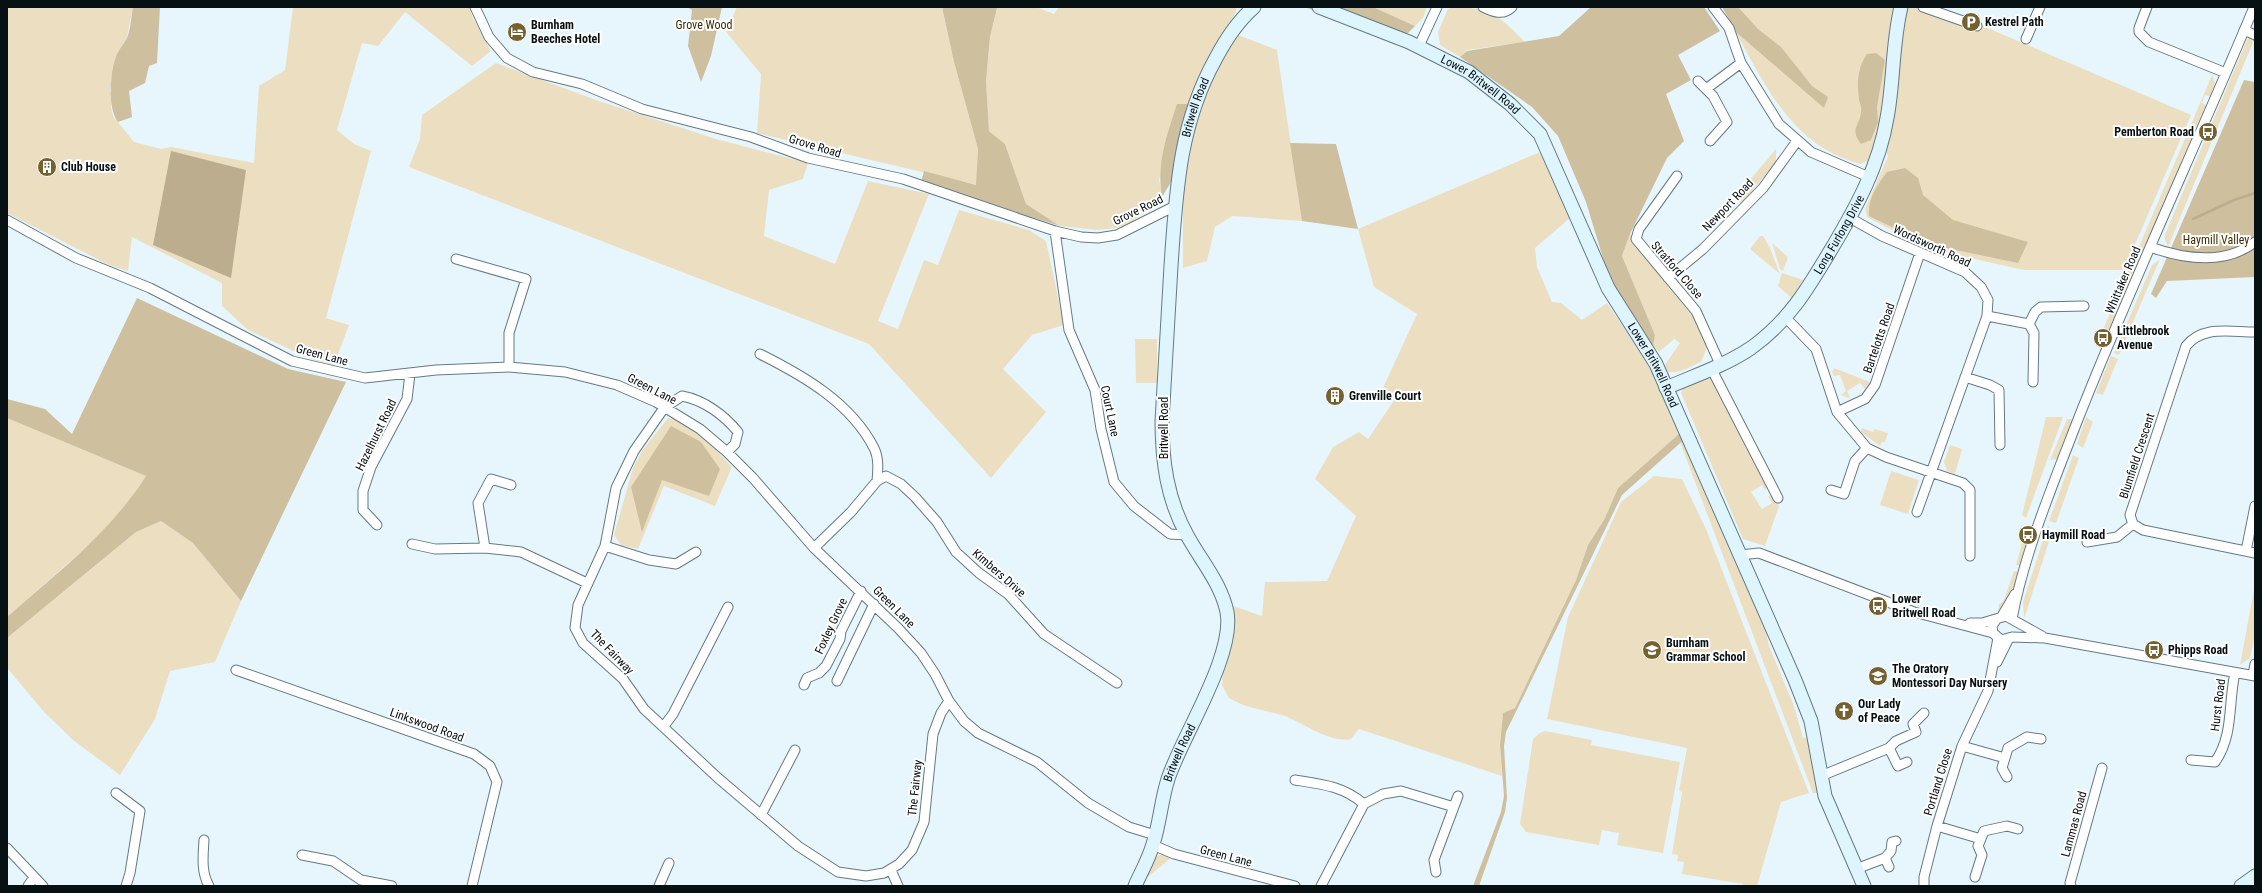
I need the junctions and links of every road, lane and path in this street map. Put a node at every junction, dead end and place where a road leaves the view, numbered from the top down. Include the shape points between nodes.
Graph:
1 (475, 7) edge
2 (1254, 7) edge
3 (1319, 7) edge
4 (1437, 7) edge
5 (1483, 7) edge
6 (1512, 7) edge
7 (1713, 7) edge
8 (1902, 7) edge
9 (1923, 7) edge
10 (2040, 7) edge
11 (2147, 7) edge
12 (2254, 7) edge
13 (1978, 26) dead end
14 (2244, 30) junction
15 (2255, 35) edge
16 (2026, 39) dead end
17 (1418, 46) junction
18 (1741, 63) junction
19 (2226, 73) junction
20 (1698, 80) dead end
21 (1706, 89) junction
22 (1710, 140) dead end
23 (1797, 140) junction
24 (1677, 176) dead end
25 (1871, 178) junction
26 (1175, 206) junction
27 (1850, 218) junction
28 (7, 220) edge
29 (1055, 231) junction
30 (2255, 242) edge
31 (2150, 247) junction
32 (1920, 253) junction
33 (456, 258) dead end
34 (1668, 278) junction
35 (2084, 306) dead end
36 (1987, 316) junction
37 (1786, 318) junction
38 (2029, 324) junction
39 (2255, 332) edge
40 (760, 354) dead end
41 (1716, 366) junction
42 (509, 367) junction
43 (410, 374) junction
44 (1965, 377) junction
45 (2033, 382) dead end
46 (1666, 388) junction
47 (664, 408) junction
48 (1837, 412) junction
49 (2000, 445) dead end
50 (1867, 448) junction
51 (726, 452) junction
52 (1930, 473) junction
53 (877, 481) junction
54 (511, 486) dead end
55 (1830, 490) dead end
56 (1778, 498) dead end
57 (2255, 506) edge
58 (1917, 512) dead end
59 (2133, 524) junction
60 (377, 525) dead end
61 (1187, 535) junction
62 (2087, 542) dead end
63 (412, 544) dead end
64 (605, 546) junction
65 (485, 548) junction
66 (814, 548) junction
67 (696, 552) dead end
68 (2251, 552) edge
69 (1740, 555) junction
70 (1970, 556) dead end
71 (587, 583) junction
72 (2017, 589) junction
73 (861, 591) junction
74 (874, 604) junction
75 (728, 607) dead end
76 (1999, 618) junction
77 (2013, 621) junction
78 (1964, 624) junction
79 (1995, 635) junction
80 (2010, 638) junction
81 (2045, 638) junction
82 (2255, 664) edge
83 (236, 670) dead end
84 (1993, 672) junction
85 (2235, 673) junction
86 (2254, 676) edge
87 (837, 681) dead end
88 (1117, 683) dead end
89 (804, 685) dead end
90 (949, 701) junction
91 (1924, 713) dead end
92 (664, 726) junction
93 (2041, 739) dead end
94 (1962, 746) junction
95 (1889, 748) junction
96 (795, 750) dead end
97 (2005, 758) junction
98 (2191, 760) dead end
99 (1907, 762) dead end
100 (1898, 766) junction
101 (2102, 768) dead end
102 (1902, 774) dead end
103 (1821, 776) junction
104 (2007, 777) dead end
105 (1295, 780) dead end
106 (116, 793) dead end
107 (1458, 796) dead end
108 (1364, 804) junction
109 (1454, 807) junction
110 (761, 815) junction
111 (1937, 826) junction
112 (2018, 829) dead end
113 (1981, 839) junction
114 (204, 840) dead end
115 (1154, 840) junction
116 (1896, 841) dead end
117 (7, 848) edge
118 (302, 855) dead end
119 (1885, 858) junction
120 (669, 863) dead end
121 (1889, 867) dead end
122 (1856, 869) junction
123 (890, 870) junction
124 (1436, 872) dead end
125 (352, 876) junction
126 (866, 876) junction
127 (2255, 876) edge
128 (34, 877) junction
129 (1975, 877) dead end
130 (28, 886) edge
131 (43, 886) edge
132 (126, 886) edge
133 (209, 886) edge
134 (350, 886) edge
135 (392, 886) edge
136 (472, 886) edge
137 (659, 886) edge
138 (869, 886) edge
139 (898, 886) edge
140 (1135, 886) edge
141 (1295, 886) edge
142 (1321, 886) edge
143 (1864, 886) edge
144 (1924, 886) edge
145 (2071, 886) edge
146 (2241, 886) edge

1 - 29 street, Grove Road via 489,37 507,58 533,72 582,84 642,109 751,137 808,158 903,180
2 - 26 street, Britwell Road via 1243,16 1222,47 1198,96 1181,154
3 - 17 street, Lower Britwell Road
4 - 17 street
5 - 6 street via 1495,13 1507,12
7 - 18 street via 1729,28
8 - 25 street, Long Furlong Drive via 1894,47 1888,117
9 - 13 street
10 - 16 street
11 - 19 street via 2139,28 2144,38
12 - 14 street, Whittaker Road
14 - 15 street
14 - 19 street, Whittaker Road
17 - 46 street, Lower Britwell Road via 1469,72 1510,104 1540,134 1608,288 1656,364
18 - 21 street
18 - 23 street via 1779,124
19 - 31 street, Whittaker Road
20 - 21 street
21 - 22 street via 1713,96 1727,122
23 - 25 street via 1811,152
23 - 34 street, Newport Road via 1762,188 1703,249
24 - 34 street, Stratford Close via 1639,229 1636,239
25 - 27 street, Long Furlong Drive
26 - 29 street, Grove Road via 1117,235 1081,237
26 - 61 street, Britwell Road via 1162,451 1170,494
27 - 32 street, Wordsworth Road
27 - 37 street, Long Furlong Drive via 1801,300
28 - 43 street, Green Lane via 76,258 150,288 292,361 364,378
29 - 61 street, Court Lane via 1069,330 1095,390 1101,429 1114,482 1134,506 1170,534
30 - 31 street via 2231,255 2198,259
31 - 72 street, Whittaker Road via 2094,377
32 - 36 street, Wordsworth Road via 1964,272 1982,287 1988,300
32 - 48 street, Bartelotts Road via 1875,385 1865,399
33 - 42 street via 526,279 509,333
34 - 41 street, Stratford Close via 1696,311
35 - 38 street via 2041,307 2035,312
36 - 38 street
36 - 44 street, Wordsworth Road
37 - 41 street, Long Furlong Drive via 1750,348
37 - 48 street via 1816,350
38 - 45 street via 2034,333
39 - 59 street, Blumfield Crescent via 2208,331 2193,337 2186,346 2130,515
40 - 53 street via 797,372 844,408 874,449 878,463
41 - 46 street, Long Furlong Drive
41 - 56 street, Stratford Close
42 - 43 street, Green Lane via 436,370
42 - 47 street, Green Lane via 565,372 617,385
43 - 60 street, Hazelhurst Road via 407,398 371,467 363,491 363,510
44 - 49 street via 1999,390
44 - 52 street, Wordsworth Road
46 - 69 street, Lower Britwell Road
47 - 51 street, Green Lane via 700,429
47 - 51 street via 682,396 694,398 710,406 738,432 735,444
47 - 64 street, The Fairway via 634,451 616,488
48 - 50 street
50 - 52 street
50 - 55 street via 1855,461 1844,494
51 - 66 street, Green Lane via 753,478
52 - 58 street, Wordsworth Road
52 - 70 street via 1963,483 1970,490
53 - 66 street via 851,512
53 - 88 street, Kimbers Drive via 886,476 900,484 937,522 956,552 1008,594 1044,634
54 - 65 street via 491,479 478,503
57 - 68 street
59 - 62 street via 2117,536
59 - 68 street via 2143,530
61 - 115 street, Britwell Road via 1222,596 1227,614 1226,635 1210,684 1168,779
63 - 65 street via 435,549
64 - 67 street via 650,560 676,564
64 - 71 street, The Fairway
65 - 71 street via 521,552
66 - 73 street, Green Lane
69 - 78 street via 1759,553 1914,612
69 - 103 street, Lower Britwell Road via 1804,701 1815,736
71 - 92 street, The Fairway via 578,605 576,628 583,643 623,679 644,709
72 - 76 street, Whittaker Road
72 - 77 street, Whittaker Road
73 - 74 street, Green Lane
73 - 89 street, Foxley Grove via 826,666 819,673 807,678
74 - 87 street
74 - 90 street, Green Lane via 921,653
75 - 92 street via 673,714
76 - 77 street
76 - 78 street
76 - 79 street via 1992,626
77 - 80 street via 2016,630
77 - 81 street
78 - 79 street
79 - 80 street
79 - 84 street, Portland Close
80 - 81 street
80 - 84 street, Portland Close
81 - 85 street
82 - 86 street
83 - 136 street, Linkswood Road via 474,754 490,766 497,782
84 - 94 street, Portland Close via 1981,708 1969,727
85 - 86 street
85 - 98 street, Hurst Road via 2229,729 2223,751 2215,762
90 - 115 street, Green Lane via 964,721 978,733 1037,762 1088,804
90 - 123 street, The Fairway via 941,712 933,734 924,822 912,850
91 - 95 street via 1913,724 1916,732
92 - 110 street, The Fairway
93 - 97 street via 2027,738 2015,742 2008,748
94 - 97 street, Portland Close
94 - 111 street, Portland Close
95 - 100 street
95 - 103 street
96 - 110 street
97 - 104 street via 2002,768
99 - 100 street
100 - 102 street
101 - 145 street, Lammas Road
103 - 122 street, Lower Britwell Road via 1830,810
105 - 108 street via 1350,792
106 - 132 street via 140,811
107 - 109 street
108 - 109 street via 1382,794 1401,791
108 - 142 street
109 - 124 street via 1434,860
110 - 126 street, The Fairway via 798,846 838,872
111 - 113 street, Portland Close
111 - 144 street, Portland Close
112 - 113 street via 2007,826 1993,828 1984,831
113 - 129 street via 1978,846 1982,855
114 - 133 street via 202,860
115 - 140 street, Britwell Road
115 - 141 street, Green Lane via 1174,854
116 - 119 street via 1892,842 1891,851
117 - 128 street
118 - 125 street via 333,861
119 - 121 street
119 - 122 street
120 - 137 street
122 - 143 street, Lower Britwell Road
123 - 126 street, The Fairway
123 - 139 street
125 - 134 street
125 - 135 street
126 - 138 street
127 - 146 street
128 - 130 street
128 - 131 street

